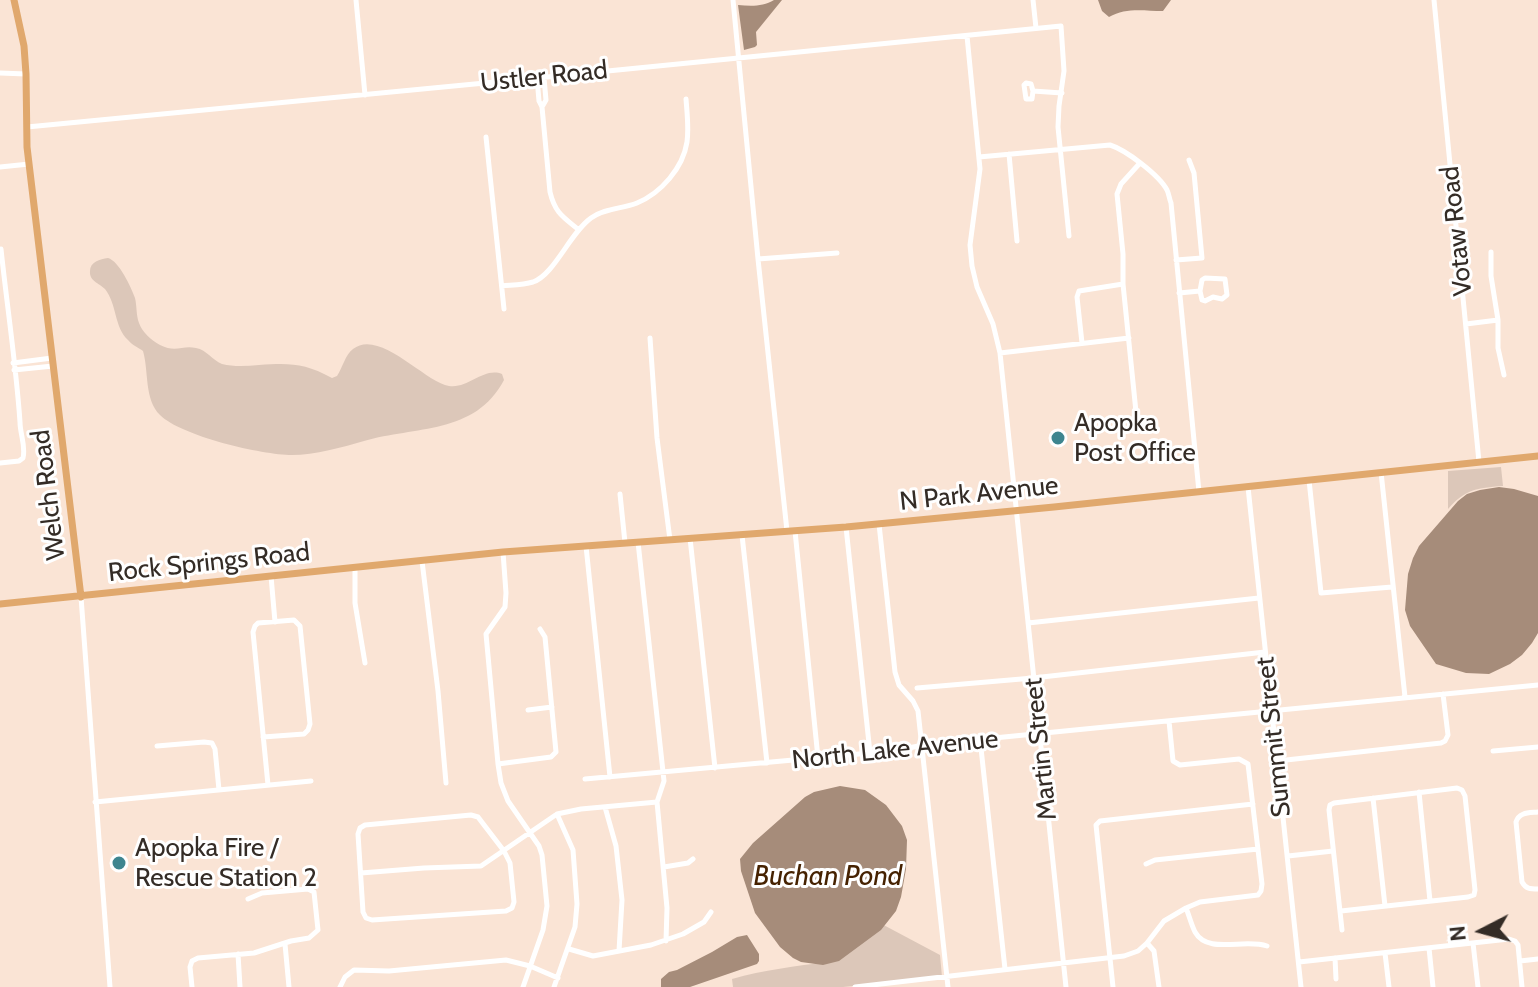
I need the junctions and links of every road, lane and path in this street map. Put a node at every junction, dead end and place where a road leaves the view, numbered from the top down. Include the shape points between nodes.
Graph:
1 (14, 0) edge
2 (356, 0) edge
3 (733, 0) edge
4 (1033, 0) edge
5 (1434, 0) edge
6 (1036, 28) junction
7 (967, 36) junction
8 (739, 58) junction
9 (0, 73) edge
10 (26, 74) junction
11 (541, 78) junction
12 (1033, 91) dead end
13 (1062, 93) junction
14 (365, 95) junction
15 (686, 99) dead end
16 (26, 127) junction
17 (486, 137) dead end
18 (1060, 149) junction
19 (1009, 154) junction
20 (979, 157) junction
21 (1189, 160) dead end
22 (1140, 163) junction
23 (29, 164) junction
24 (0, 167) edge
25 (579, 230) junction
26 (1069, 236) dead end
27 (1017, 241) dead end
28 (1, 249) edge
29 (1491, 252) dead end
30 (837, 253) dead end
31 (758, 259) junction
32 (1176, 260) junction
33 (2, 272) edge
34 (1123, 284) junction
35 (502, 286) junction
36 (1200, 291) junction
37 (1179, 293) junction
38 (504, 309) dead end
39 (1498, 320) junction
40 (1466, 324) junction
41 (650, 338) dead end
42 (1129, 338) junction
43 (1082, 343) junction
44 (1000, 353) junction
45 (53, 362) junction
46 (13, 363) junction
47 (14, 370) junction
48 (1504, 375) dead end
49 (1140, 420) dead end
50 (1538, 456) edge
51 (1479, 462) junction
52 (0, 463) edge
53 (1381, 472) junction
54 (1309, 480) junction
55 (1248, 486) junction
56 (1199, 492) junction
57 (620, 494) dead end
58 (1015, 511) junction
59 (879, 524) junction
60 (846, 527) junction
61 (791, 532) junction
62 (742, 535) junction
63 (690, 538) junction
64 (670, 540) junction
65 (638, 542) junction
66 (625, 543) junction
67 (586, 546) junction
68 (503, 552) junction
69 (422, 561) junction
70 (355, 568) junction
71 (271, 576) junction
72 (1392, 587) junction
73 (81, 597) junction
74 (1259, 598) junction
75 (0, 604) edge
76 (275, 622) junction
77 (1028, 623) junction
78 (540, 629) dead end
79 (1265, 652) junction
80 (365, 663) dead end
81 (1033, 678) junction
82 (1538, 685) edge
83 (917, 688) dead end
84 (1443, 694) junction
85 (1405, 697) junction
86 (552, 707) junction
87 (1271, 709) junction
88 (528, 710) dead end
89 (1169, 721) junction
90 (1039, 735) junction
91 (263, 737) junction
92 (980, 739) junction
93 (923, 745) junction
94 (157, 746) dead end
95 (1538, 747) edge
96 (1493, 751) dead end
97 (870, 753) junction
98 (818, 758) junction
99 (1277, 761) junction
100 (767, 763) junction
101 (498, 764) junction
102 (715, 768) junction
103 (662, 772) junction
104 (610, 777) junction
105 (585, 779) dead end
106 (311, 781) dead end
107 (446, 783) dead end
108 (268, 785) junction
109 (219, 790) junction
110 (1419, 792) junction
111 (1373, 798) junction
112 (95, 802) junction
113 (657, 802) junction
114 (1253, 804) junction
115 (605, 807) junction
116 (1538, 812) edge
117 (557, 814) junction
118 (530, 832) junction
119 (1258, 849) junction
120 (504, 851) junction
121 (1333, 851) junction
122 (1288, 856) junction
123 (693, 859) dead end
124 (1146, 864) dead end
125 (664, 867) junction
126 (361, 873) junction
127 (1538, 889) edge
128 (248, 899) dead end
129 (1430, 901) junction
130 (1385, 906) junction
131 (1186, 908) junction
132 (1341, 911) junction
133 (711, 912) dead end
134 (1342, 930) dead end
135 (666, 941) junction
136 (1147, 943) junction
137 (1473, 943) junction
138 (285, 944) junction
139 (1267, 946) dead end
140 (1429, 948) junction
141 (569, 949) junction
142 (619, 951) junction
143 (1385, 953) junction
144 (238, 954) junction
145 (1335, 958) junction
146 (1110, 959) junction
147 (1538, 959) edge
148 (1520, 961) junction
149 (1299, 962) junction
150 (1064, 964) junction
151 (530, 966) junction
152 (1005, 969) junction
153 (947, 976) junction
154 (558, 978) junction
155 (1336, 979) dead end
156 (110, 987) edge
157 (192, 987) edge
158 (240, 987) edge
159 (289, 987) edge
160 (340, 987) edge
161 (523, 987) edge
162 (554, 987) edge
163 (855, 987) edge
164 (948, 987) edge
165 (1066, 987) edge
166 (1113, 987) edge
167 (1159, 987) edge
168 (1301, 987) edge
169 (1389, 987) edge
170 (1433, 987) edge
171 (1478, 987) edge
172 (1522, 987) edge

1 - 10 main road, Welch Road
2 - 14 street
3 - 8 street
4 - 6 street
5 - 40 street, Votaw Road
6 - 7 street, Ustler Road
6 - 13 street, Ustler Road via 1061,26
7 - 8 street, Ustler Road
7 - 20 street, Martin Street
8 - 11 street, Ustler Road
8 - 31 street
9 - 10 street
10 - 16 main road, Welch Road
11 - 14 street, Ustler Road
11 - 25 street via 550,192 557,212
12 - 13 street
13 - 18 street
14 - 16 street, Ustler Road
15 - 25 street via 687,142 668,180 638,202 599,213
16 - 23 main road, Welch Road
17 - 35 street
18 - 19 street
18 - 22 street via 1110,145
18 - 26 street
19 - 20 street
19 - 27 street
20 - 44 street, Martin Street via 972,266
21 - 32 street via 1202,258
22 - 32 street via 1166,188
22 - 34 street via 1117,194
23 - 24 street
23 - 45 main road, Welch Road
25 - 35 street via 541,278
28 - 33 street
29 - 39 street
30 - 31 street
31 - 61 street
32 - 37 street
33 - 46 street
34 - 42 street
34 - 43 street via 1079,291
35 - 38 street
36 - 36 street via 1205,278 1226,281 1225,298 1203,301
36 - 37 street
37 - 56 street
39 - 40 street
39 - 48 street
40 - 51 street, Votaw Road
41 - 64 street
42 - 43 street
42 - 49 street
43 - 44 street
44 - 58 street, Martin Street
45 - 46 street
45 - 47 street
45 - 73 main road, Welch Road
46 - 47 street
47 - 52 street via 25,451 19,461
50 - 51 main road, N Park Avenue
51 - 53 main road, N Park Avenue
53 - 54 main road, N Park Avenue
53 - 72 street
54 - 55 main road, N Park Avenue
54 - 72 street via 1321,593
55 - 56 main road, N Park Avenue
55 - 74 street, Summit Street
56 - 58 main road, N Park Avenue
57 - 66 street
58 - 59 main road, N Park Avenue
58 - 77 street, Martin Street
59 - 60 main road, N Park Avenue
59 - 93 street via 895,672 918,711
60 - 61 main road, N Park Avenue
60 - 97 street
61 - 62 main road, N Park Avenue
61 - 98 street
62 - 63 main road, N Park Avenue
62 - 100 street
63 - 64 main road, N Park Avenue
63 - 102 street
64 - 65 main road, N Park Avenue
65 - 66 main road, N Park Avenue
65 - 103 street
66 - 67 main road, N Park Avenue
67 - 68 main road, N Park Avenue
67 - 104 street
68 - 69 main road, N Park Avenue
68 - 101 street via 505,607 486,634
69 - 70 main road, Rock Springs Road
69 - 107 street
70 - 71 main road, Rock Springs Road
70 - 80 street
71 - 73 main road, Rock Springs Road
71 - 76 street
72 - 85 street
73 - 75 main road, Rock Springs Road
73 - 112 street, Welch Road
74 - 77 street
74 - 79 street, Summit Street
76 - 91 street via 258,623 253,632
76 - 91 street via 294,620 300,626 310,724 304,734
77 - 81 street, Martin Street
78 - 86 street
79 - 81 street
79 - 87 street, Summit Street
81 - 83 street
81 - 90 street, Martin Street
82 - 84 street, North Lake Avenue
84 - 85 street, North Lake Avenue
84 - 99 street via 1448,735 1441,743
85 - 87 street, North Lake Avenue
86 - 88 street
86 - 101 street via 555,755
87 - 89 street, North Lake Avenue
87 - 99 street, Summit Street
89 - 90 street, North Lake Avenue
89 - 114 street via 1175,764 1245,761
90 - 92 street, North Lake Avenue
90 - 150 street, Martin Street
91 - 108 street
92 - 93 street, North Lake Avenue
92 - 152 street
93 - 97 street, North Lake Avenue
93 - 153 street
94 - 109 street via 212,743
95 - 96 street
97 - 98 street, North Lake Avenue
98 - 100 street, North Lake Avenue
99 - 122 street, Summit Street
100 - 102 street, North Lake Avenue
101 - 118 street via 508,801
102 - 103 street, North Lake Avenue
103 - 104 street, North Lake Avenue
103 - 113 street
104 - 105 street, North Lake Avenue
106 - 108 street
108 - 109 street
109 - 112 street
110 - 111 street
110 - 129 street
110 - 129 street via 1462,790 1475,890 1474,895
111 - 121 street via 1330,805
111 - 130 street
112 - 156 street, Welch Road
113 - 115 street
113 - 125 street
114 - 119 street
114 - 146 street via 1096,825
115 - 117 street
115 - 142 street via 622,900
116 - 127 street via 1522,814 1516,822 1522,882
117 - 118 street
117 - 141 street via 573,850 575,872 577,904
118 - 120 street
118 - 151 street via 542,855 547,906
119 - 124 street
119 - 131 street via 1258,895
120 - 126 street via 481,866
120 - 126 street via 471,815 365,825 358,834
120 - 126 street via 514,902 506,911 372,920 363,912
121 - 122 street
121 - 132 street
122 - 149 street, Summit Street
123 - 125 street
125 - 135 street
128 - 138 street via 262,893 314,892 318,930
129 - 130 street
130 - 132 street
131 - 136 street via 1164,921
131 - 139 street via 1196,935 1207,942
132 - 134 street
133 - 135 street via 704,922
135 - 142 street
136 - 146 street
136 - 167 street via 1154,951
137 - 140 street
137 - 148 street via 1515,941
137 - 171 street
138 - 144 street
138 - 159 street
140 - 143 street
140 - 170 street
141 - 142 street via 593,956
141 - 154 street
143 - 145 street
143 - 169 street
144 - 157 street via 192,961
144 - 158 street
145 - 149 street
145 - 155 street
146 - 150 street
146 - 166 street
147 - 148 street
148 - 172 street
149 - 168 street, Summit Street
150 - 152 street
150 - 165 street, Martin Street
151 - 154 street
151 - 160 street via 506,960 354,970
151 - 161 street
152 - 153 street
153 - 163 street
153 - 164 street
154 - 162 street

